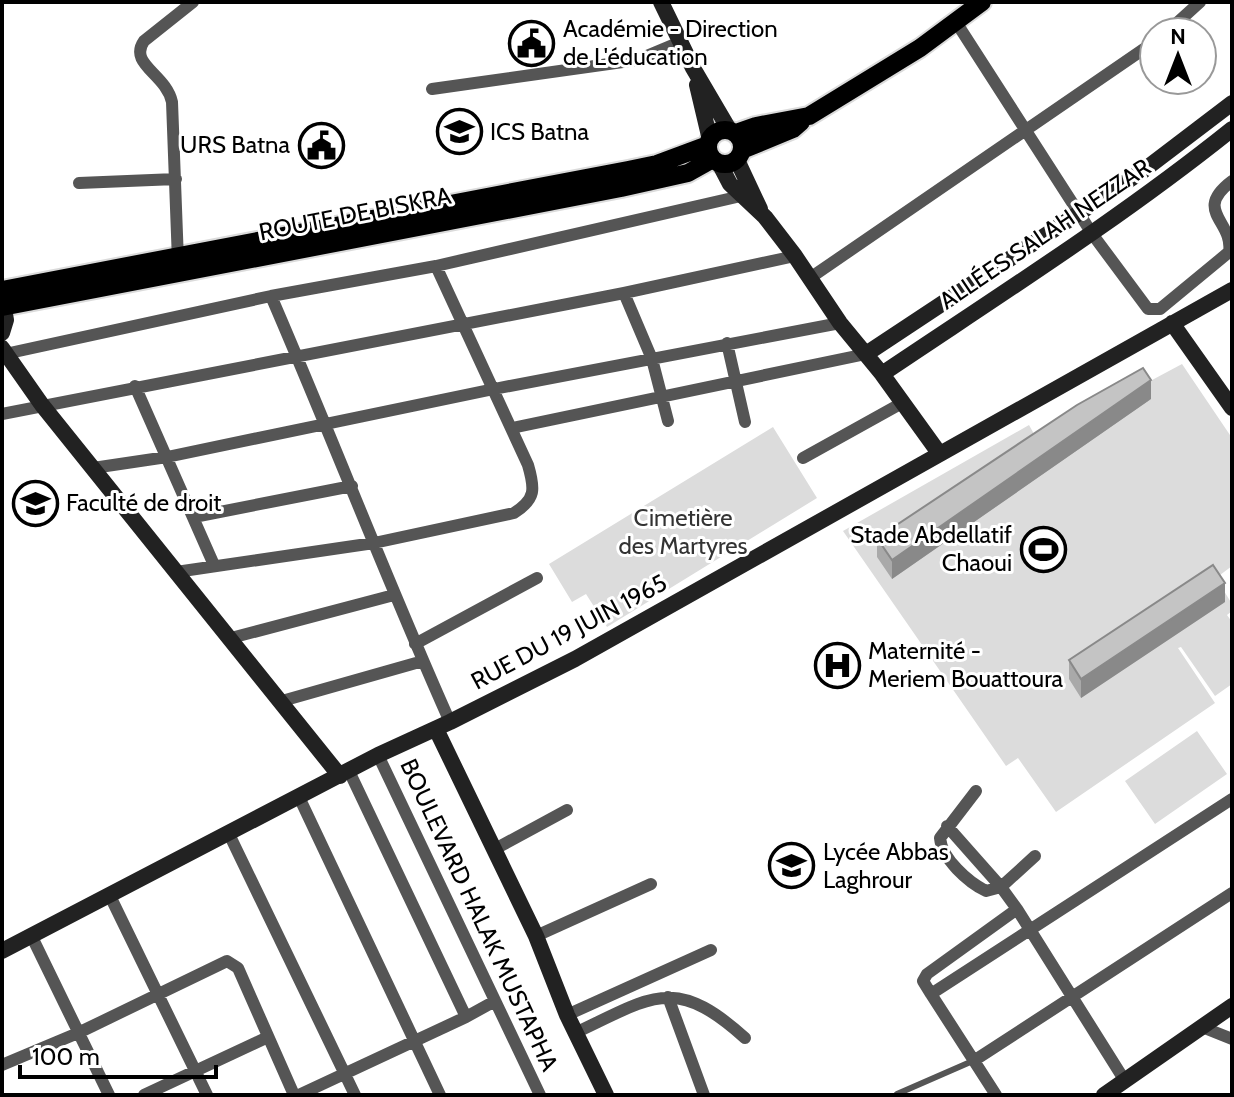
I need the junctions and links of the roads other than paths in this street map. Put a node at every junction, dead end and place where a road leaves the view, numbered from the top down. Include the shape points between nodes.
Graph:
1 (193, 2) edge
2 (661, 2) edge
3 (982, 2) edge
4 (1200, 2) edge
5 (1185, 16) edge
6 (956, 22) junction
7 (680, 42) junction
8 (1138, 53) edge
9 (432, 89) dead end
10 (1232, 103) edge
11 (1026, 129) junction
12 (1232, 129) edge
13 (724, 148) junction
14 (176, 179) junction
15 (1232, 181) edge
16 (79, 183) dead end
17 (741, 196) junction
18 (1080, 214) junction
19 (765, 217) junction
20 (1093, 235) junction
21 (795, 256) junction
22 (178, 265) junction
23 (436, 266) junction
24 (810, 278) junction
25 (1232, 290) edge
26 (624, 293) junction
27 (271, 296) junction
28 (3, 300) edge
29 (462, 323) junction
30 (840, 323) junction
31 (1172, 323) junction
32 (2, 333) edge
33 (727, 343) junction
34 (4, 351) edge
35 (866, 354) junction
36 (298, 357) junction
37 (652, 359) junction
38 (882, 374) junction
39 (737, 381) junction
40 (135, 386) junction
41 (494, 389) junction
42 (663, 397) junction
43 (902, 403) junction
44 (42, 405) junction
45 (1232, 408) edge
46 (2, 414) edge
47 (668, 421) dead end
48 (745, 422) dead end
49 (324, 424) junction
50 (512, 428) junction
51 (939, 453) junction
52 (167, 457) junction
53 (803, 458) dead end
54 (93, 468) junction
55 (352, 486) junction
56 (194, 517) junction
57 (374, 543) junction
58 (214, 565) junction
59 (176, 572) junction
60 (537, 578) dead end
61 (394, 595) junction
62 (231, 638) junction
63 (415, 644) junction
64 (423, 661) junction
65 (282, 701) junction
66 (443, 725) junction
67 (378, 755) junction
68 (345, 773) junction
69 (976, 791) dead end
70 (299, 797) junction
71 (1232, 799) edge
72 (567, 810) dead end
73 (947, 826) junction
74 (229, 834) junction
75 (495, 849) junction
76 (1035, 856) dead end
77 (651, 884) dead end
78 (1001, 887) junction
79 (1232, 893) edge
80 (110, 896) junction
81 (1017, 909) junction
82 (1031, 929) junction
83 (31, 935) junction
84 (536, 936) junction
85 (711, 950) dead end
86 (2, 951) edge
87 (156, 993) junction
88 (931, 994) junction
89 (1073, 995) junction
90 (668, 997) junction
91 (495, 1001) junction
92 (1232, 1006) edge
93 (567, 1015) junction
94 (466, 1017) junction
95 (1202, 1027) junction
96 (78, 1033) junction
97 (575, 1033) junction
98 (268, 1037) junction
99 (745, 1038) dead end
100 (1232, 1039) edge
101 (414, 1041) junction
102 (975, 1060) junction
103 (2, 1065) edge
104 (195, 1070) junction
105 (344, 1073) junction
106 (1125, 1081) junction
107 (897, 1094) edge
108 (109, 1095) edge
109 (144, 1095) edge
110 (207, 1095) edge
111 (297, 1095) edge
112 (355, 1095) edge
113 (440, 1095) edge
114 (540, 1095) edge
115 (606, 1095) edge
116 (704, 1095) edge
117 (996, 1095) edge
118 (1104, 1095) edge

1 - 14 street via 139,50 140,59 169,90
2 - 7 street
3 - 6 main road, ROUTE DE BISKRA
4 - 5 street
6 - 11 street
6 - 13 main road, ROUTE DE BISKRA via 793,129
7 - 9 street via 638,64
7 - 13 street
8 - 11 street
10 - 18 street
11 - 18 street
11 - 24 street
12 - 20 street, ALLÉES SALAH NEZZAR
13 - 17 street via 727,181
13 - 19 street
13 - 22 main road, ROUTE DE BISKRA
14 - 16 street
14 - 22 street
15 - 20 street via 1215,200 1231,248 1160,309 1143,304
17 - 19 street
17 - 23 street
18 - 20 street
18 - 35 street
19 - 21 street
20 - 38 street, ALLÉES SALAH NEZZAR
21 - 24 street
21 - 26 street
22 - 28 main road, ROUTE DE BISKRA
23 - 27 street
23 - 29 street
24 - 30 street
25 - 31 street, RUE DU 19 JUIN 1965
26 - 29 street
26 - 37 street
27 - 34 street
27 - 36 street
28 - 32 street
29 - 36 street
29 - 41 street
30 - 33 street
30 - 35 street
31 - 45 street
31 - 51 street, RUE DU 19 JUIN 1965
33 - 37 street
33 - 39 street
34 - 44 street
35 - 38 street
35 - 39 street
36 - 40 street
36 - 49 street
37 - 41 street
37 - 42 street
38 - 43 street
39 - 42 street
39 - 48 street
40 - 44 street
40 - 52 street
41 - 49 street
41 - 50 street
42 - 47 street
42 - 50 street
43 - 51 street
43 - 53 street
44 - 46 street
44 - 54 street
49 - 52 street
49 - 55 street
50 - 57 street via 533,481 525,505 514,513
51 - 66 street, RUE DU 19 JUIN 1965 via 575,659
52 - 54 street
52 - 56 street
54 - 59 street
55 - 56 street
55 - 57 street
56 - 58 street
57 - 58 street
57 - 61 street
58 - 59 street
59 - 62 street
60 - 63 street
61 - 62 street
61 - 63 street
62 - 65 street
63 - 64 street
64 - 65 street
64 - 66 street
65 - 68 street
66 - 67 street, RUE DU 19 JUIN 1965
66 - 75 street
67 - 68 street, RUE DU 19 JUIN 1965
67 - 91 street, BOULEVARD HALAK MUSTAPHA
68 - 70 street, RUE DU 19 JUIN 1965
68 - 94 street
69 - 73 street
70 - 74 street, RUE DU 19 JUIN 1965
70 - 101 street
71 - 82 street
72 - 75 street
73 - 78 street
73 - 78 street via 940,843 952,862 982,889
74 - 80 street, RUE DU 19 JUIN 1965
74 - 105 street
75 - 84 street
76 - 78 street
77 - 84 street
78 - 81 street
79 - 89 street
80 - 83 street, RUE DU 19 JUIN 1965
80 - 87 street
81 - 82 street
81 - 88 street via 927,974 923,981
82 - 88 street
82 - 89 street
83 - 86 street, RUE DU 19 JUIN 1965
83 - 96 street
84 - 93 street
85 - 93 street
87 - 96 street
87 - 98 street via 232,962
87 - 104 street
88 - 102 street
89 - 102 street
89 - 106 street
90 - 97 street via 647,1000
90 - 99 street via 706,1008
90 - 116 street
91 - 94 street
91 - 114 street, BOULEVARD HALAK MUSTAPHA
92 - 95 street
93 - 97 street
94 - 101 street
95 - 100 street
95 - 106 street
96 - 103 street
96 - 108 street
97 - 115 street
98 - 104 street
98 - 111 street
101 - 105 street
101 - 113 street
102 - 107 lane
102 - 117 street
104 - 109 street
104 - 110 street
105 - 111 street
105 - 112 street
106 - 118 street

